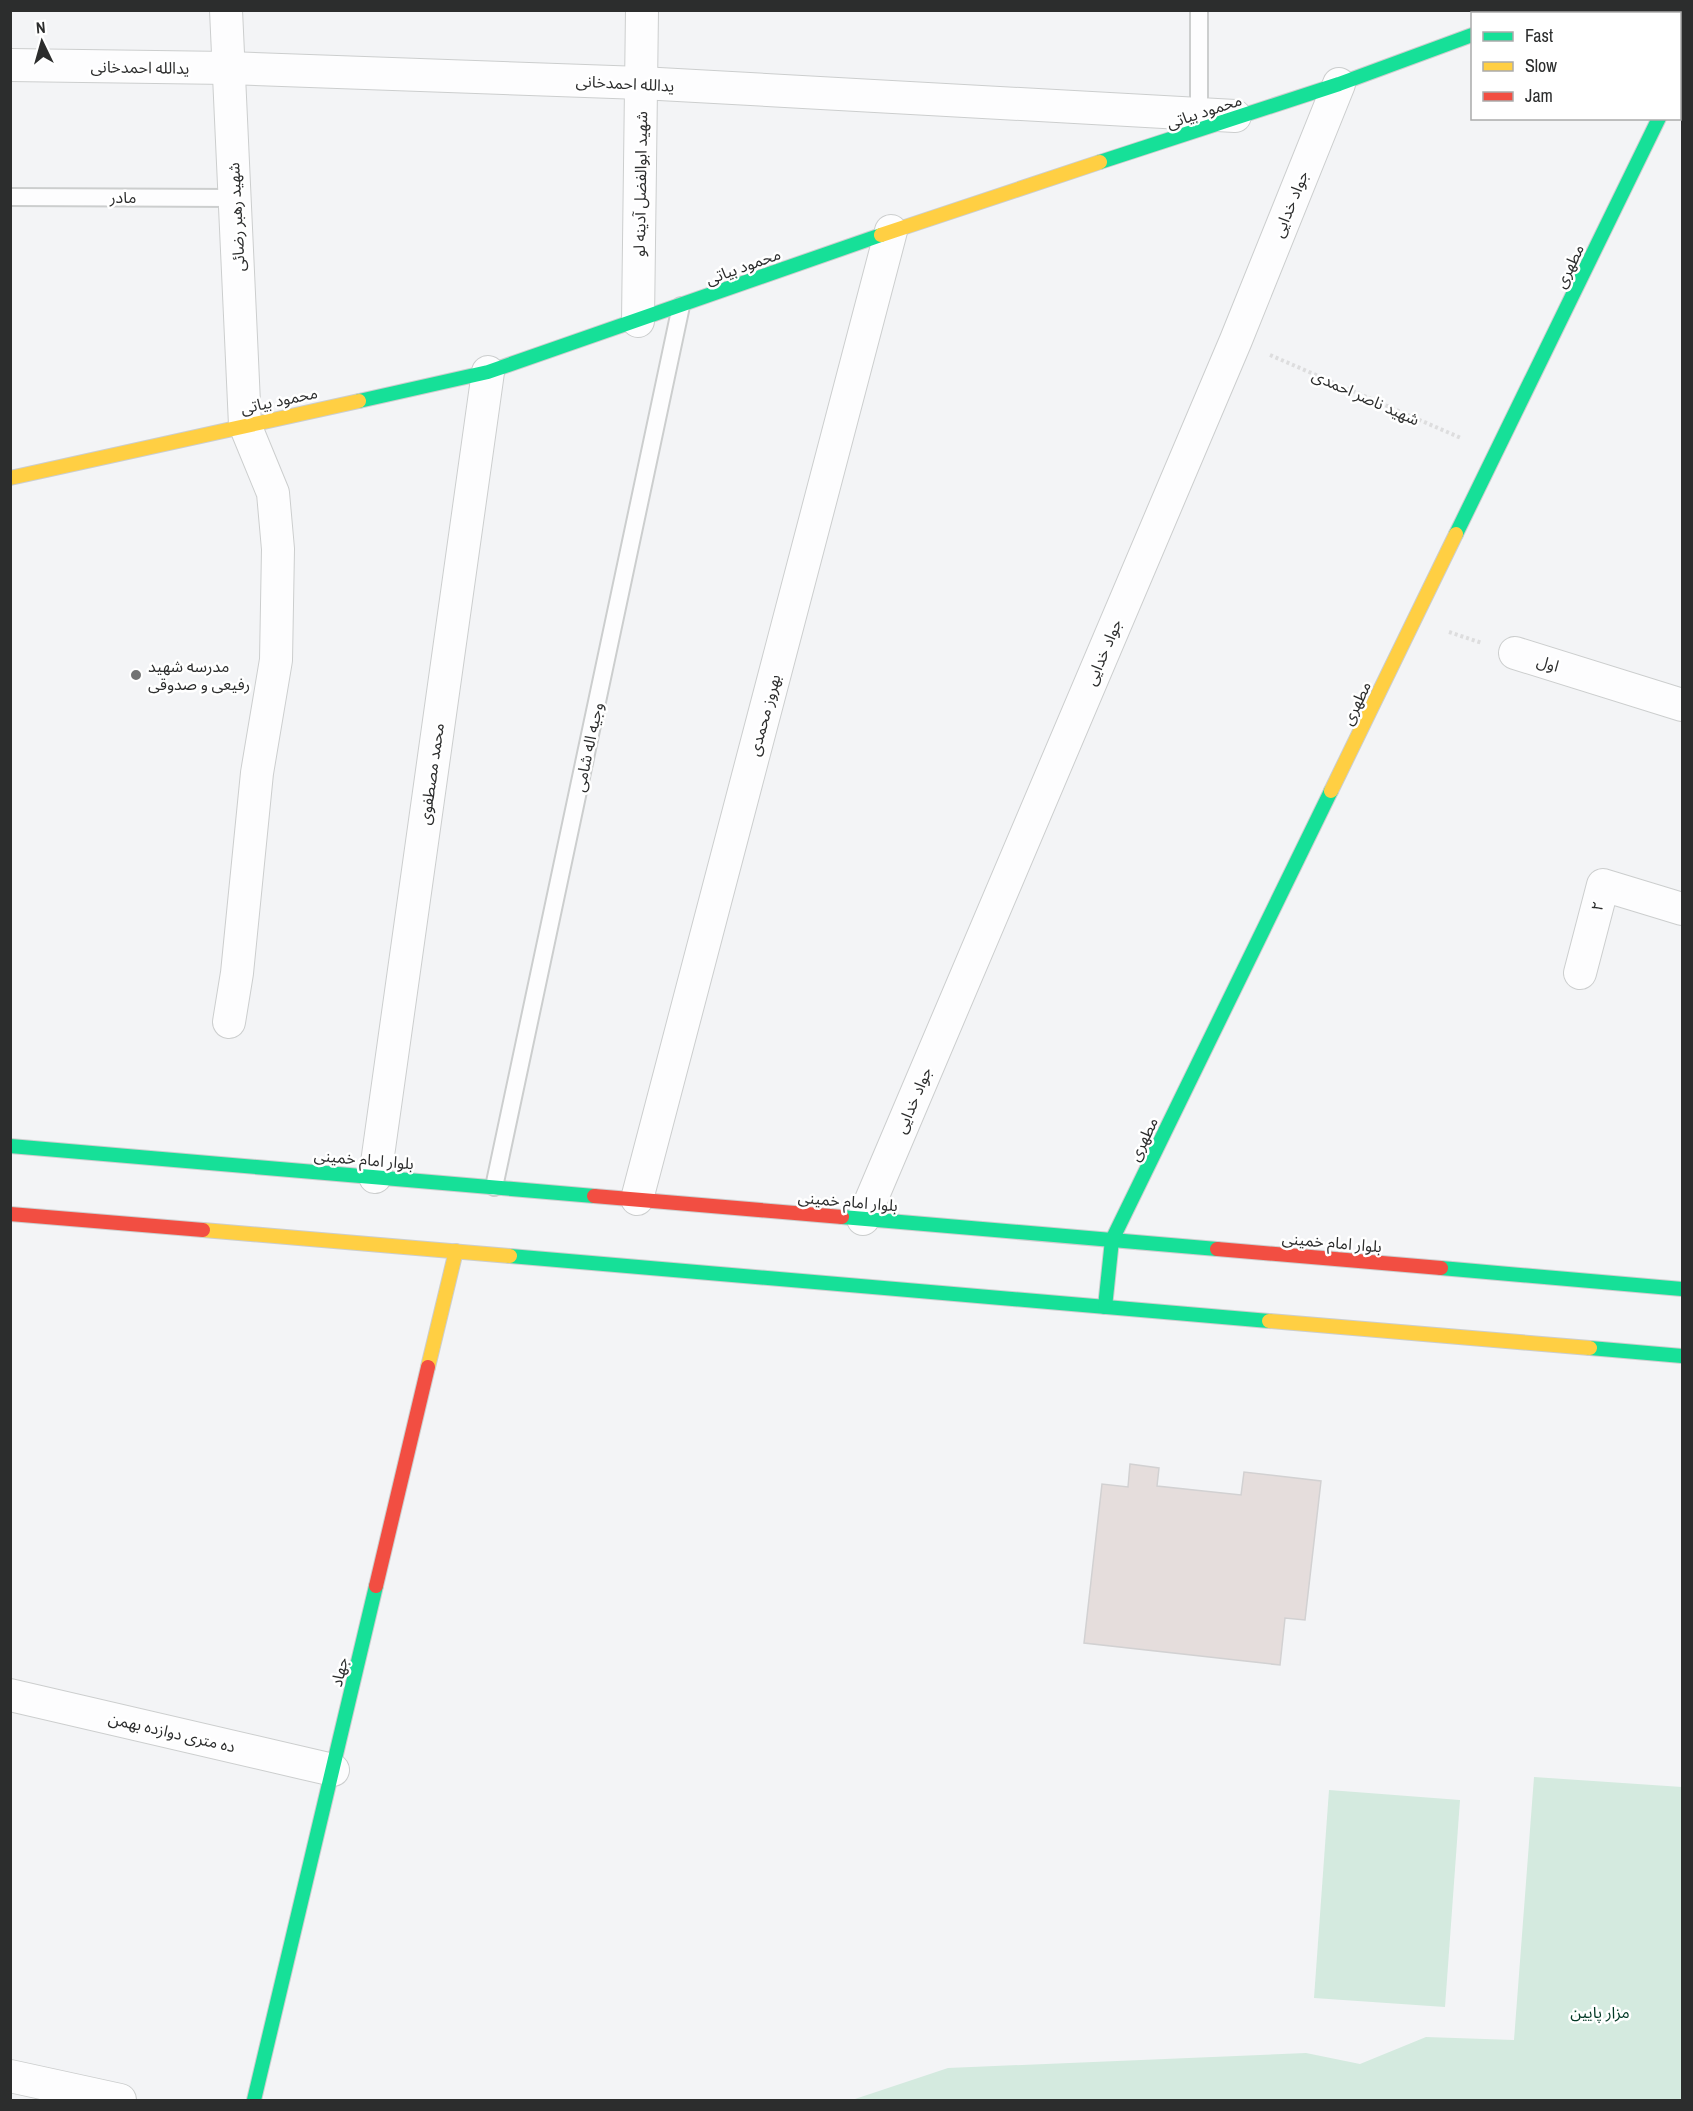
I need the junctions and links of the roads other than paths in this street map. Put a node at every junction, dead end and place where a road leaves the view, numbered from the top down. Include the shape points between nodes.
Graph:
1 (226, 10) edge
2 (642, 10) edge
3 (1199, 10) edge
4 (1471, 36) edge
5 (10, 65) edge
6 (228, 68) junction
7 (641, 83) junction
8 (1338, 84) junction
9 (1199, 115) junction
10 (1240, 117) junction
11 (1658, 120) edge
12 (10, 197) edge
13 (235, 198) junction
14 (891, 231) junction
15 (681, 306) junction
16 (638, 321) junction
17 (488, 372) junction
18 (245, 424) junction
19 (10, 478) edge
20 (1515, 653) road end
21 (1683, 705) edge
22 (1683, 909) edge
23 (1580, 973) dead end
24 (229, 1022) dead end
25 (10, 1146) edge
26 (375, 1177) junction
27 (494, 1187) junction
28 (637, 1199) junction
29 (10, 1214) edge
30 (863, 1219) junction
31 (1112, 1240) junction
32 (456, 1251) junction
33 (1683, 1289) edge
34 (1105, 1307) junction
35 (1683, 1356) edge
36 (10, 1695) edge
37 (333, 1770) junction
38 (10, 2076) edge
39 (120, 2100) edge
40 (254, 2100) edge

1 - 6 street, شهید رهبر رضائی
2 - 7 street, شهید ابوالفضل آدینه لو
3 - 9 lane
4 - 8 main road, محمود بیاتی
5 - 6 street, یدالله احمدخانی
6 - 7 street, یدالله احمدخانی
6 - 13 street, شهید رهبر رضائی
7 - 9 street, یدالله احمدخانی
7 - 16 street, شهید ابوالفضل آدینه لو
8 - 10 main road, محمود بیاتی
8 - 30 street, جواد خدایی via 1236,340
9 - 10 street, یدالله احمدخانی
10 - 14 main road, محمود بیاتی
11 - 31 main road, مطهری
12 - 13 lane, مادر
13 - 18 street, شهید رهبر رضائی
14 - 15 main road, محمود بیاتی
14 - 28 street, بهروز محمدی
15 - 16 main road, محمود بیاتی
15 - 27 lane, وجیه اله شامی
16 - 17 main road, محمود بیاتی
17 - 18 main road, محمود بیاتی
17 - 26 street, محمد مصطفوی
18 - 19 main road, محمود بیاتی
18 - 24 street via 273,493 278,549 276,660 257,773
20 - 21 street, اول
22 - 23 street, ۲ via 1603,885
25 - 26 main road, بلوار امام خمینی
26 - 27 main road, بلوار امام خمینی
27 - 28 main road, بلوار امام خمینی
28 - 30 main road, بلوار امام خمینی
29 - 32 main road
30 - 31 main road, بلوار امام خمینی
31 - 33 main road, بلوار امام خمینی
31 - 34 main road, مطهری
32 - 34 main road
32 - 37 main road, جهاد
34 - 35 main road
36 - 37 street, ده متری دوازده بهمن
37 - 40 main road, جهاد
38 - 39 street

